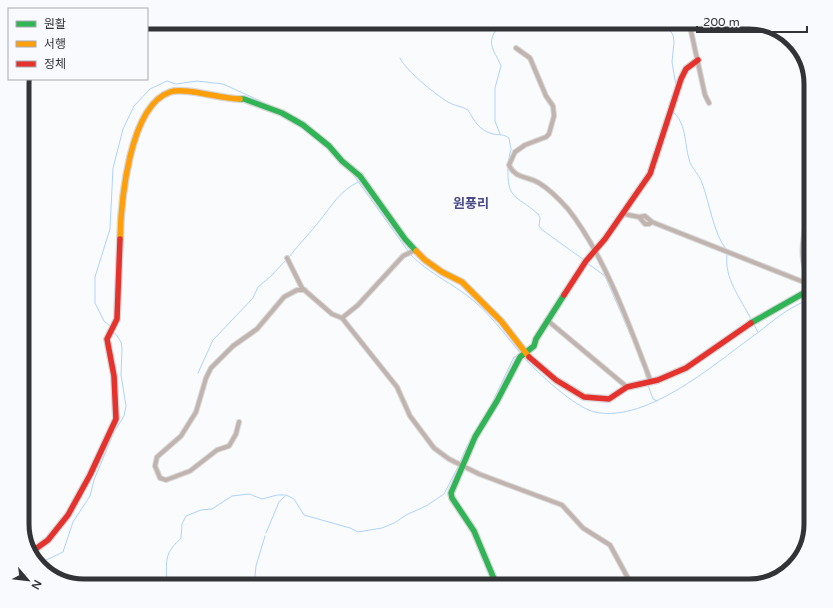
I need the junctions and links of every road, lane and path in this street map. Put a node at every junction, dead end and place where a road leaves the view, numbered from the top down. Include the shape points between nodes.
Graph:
1 (691, 29) edge
2 (516, 48) dead end
3 (698, 60) junction
4 (709, 103) dead end
5 (624, 214) junction
6 (804, 247) edge
7 (415, 250) junction
8 (596, 251) junction
9 (288, 258) dead end
10 (804, 268) edge
11 (804, 282) edge
12 (304, 290) junction
13 (804, 293) edge
14 (342, 318) junction
15 (547, 320) junction
16 (524, 353) junction
17 (651, 382) junction
18 (627, 387) junction
19 (239, 422) dead end
20 (464, 466) junction
21 (35, 549) edge
22 (494, 579) edge
23 (628, 579) edge

1 - 3 street
2 - 8 street via 530,58 553,106 554,116 549,134 515,152 509,165 515,174 538,182 561,202
3 - 4 street
3 - 5 street via 686,69 681,79 652,168
5 - 8 street
5 - 11 street via 645,216 652,222
6 - 10 street
7 - 14 street via 403,256 358,305
7 - 16 street via 433,266 468,287 501,322
7 - 21 street via 360,176 303,124 244,99 181,91 169,92 162,96 142,121 126,173 121,201 117,319 107,338 114,376 116,419 68,515 48,540
8 - 15 street via 586,261
8 - 17 street
9 - 12 street
12 - 14 street via 332,314
12 - 19 street via 297,290 284,297 257,329 233,346 211,368 196,412 181,436 157,457 155,466 160,478 166,480 187,473 217,450 229,446
13 - 17 street via 754,321 686,368
14 - 20 street via 397,387 410,416 434,448
15 - 16 street via 534,346
15 - 18 street
16 - 18 street via 556,380 584,397 610,399
16 - 20 street via 475,437
17 - 18 street
20 - 22 street via 452,489 452,498 474,531
20 - 23 street via 562,505 583,528 610,544

